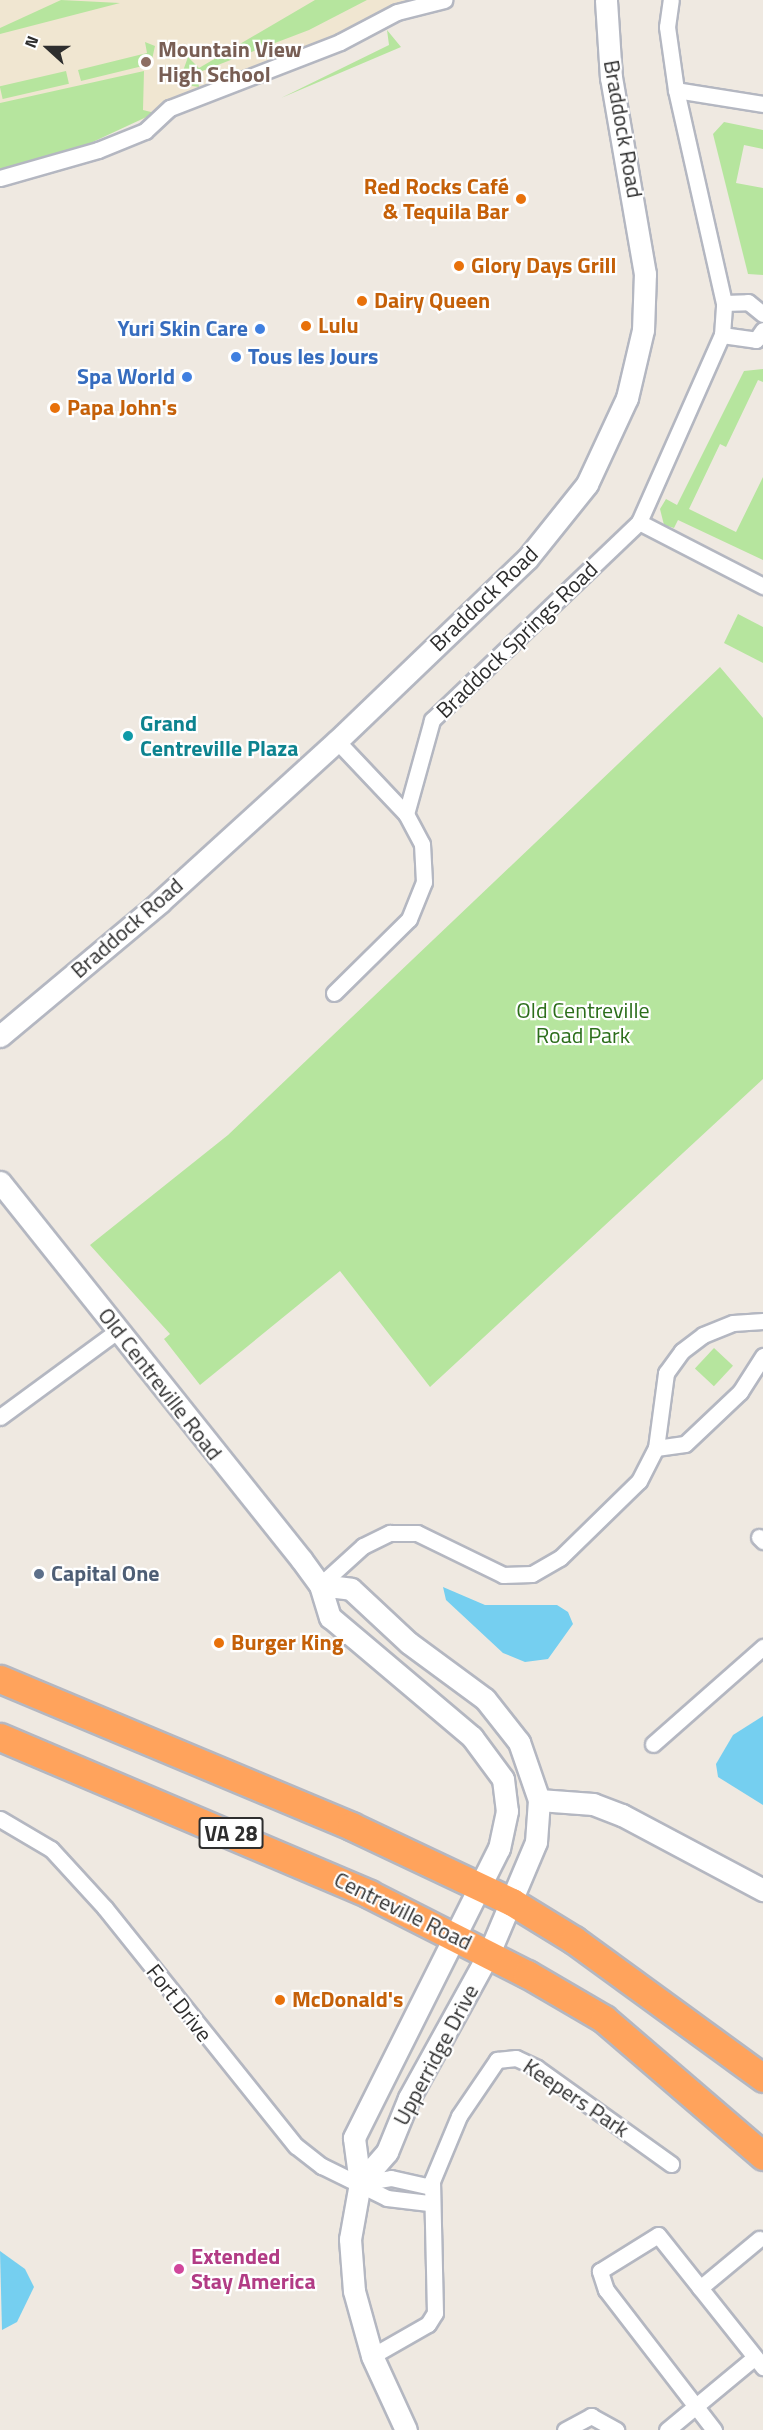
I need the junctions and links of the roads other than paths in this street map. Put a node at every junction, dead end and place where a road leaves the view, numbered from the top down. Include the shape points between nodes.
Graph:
1 (444, 0) edge
2 (606, 0) edge
3 (671, 0) edge
4 (676, 90) junction
5 (763, 104) edge
6 (0, 178) edge
7 (724, 303) junction
8 (763, 314) edge
9 (763, 330) edge
10 (722, 335) junction
11 (639, 522) junction
12 (763, 586) edge
13 (337, 741) junction
14 (406, 814) junction
15 (334, 993) dead end
16 (0, 1036) edge
17 (0, 1182) edge
18 (763, 1321) edge
19 (117, 1331) junction
20 (763, 1356) edge
21 (0, 1417) edge
22 (656, 1448) junction
23 (320, 1585) junction
24 (763, 1647) edge
25 (0, 1671) edge
26 (0, 1678) edge
27 (31, 1692) junction
28 (0, 1737) edge
29 (652, 1744) dead end
30 (539, 1800) junction
31 (0, 1819) edge
32 (480, 1888) junction
33 (763, 1890) edge
34 (512, 1902) junction
35 (458, 1936) junction
36 (489, 1953) junction
37 (763, 2078) edge
38 (763, 2156) edge
39 (671, 2164) dead end
40 (360, 2183) junction
41 (430, 2195) junction
42 (759, 2239) dead end
43 (700, 2288) junction
44 (372, 2356) junction
45 (759, 2362) edge
46 (696, 2406) junction
47 (406, 2430) edge
48 (565, 2430) edge
49 (616, 2430) edge
50 (667, 2430) edge
51 (714, 2430) edge

1 - 6 street via 397,12 340,42 170,108 145,131 98,150
2 - 13 street, Braddock Road via 611,78 645,274 643,330 627,398 587,484 558,525
3 - 4 street, Braddock Springs Road via 667,27
4 - 5 street
4 - 7 street, Braddock Springs Road
7 - 8 street via 748,302
7 - 10 street, Braddock Springs Road
9 - 10 street via 756,340
10 - 11 street, Braddock Springs Road
11 - 12 street
11 - 14 street, Braddock Springs Road via 432,720
13 - 14 street
13 - 16 street, Braddock Road via 160,902
14 - 15 street via 422,844 424,882 409,918
17 - 19 street, Old Centreville Road
18 - 22 street via 733,1323 682,1351 666,1373
19 - 21 street
19 - 23 street, Old Centreville Road
20 - 22 street via 740,1392 685,1444
22 - 23 street via 639,1481 560,1558 532,1574 503,1575 417,1533 390,1533 363,1546
23 - 30 street via 351,1589 410,1643 485,1699 519,1742
23 - 32 street, Old Centreville Road via 330,1617 472,1737 495,1764 507,1798 506,1822
24 - 29 street
25 - 27 highway
26 - 27 highway, VA 28
27 - 32 highway, VA 28 via 351,1826
28 - 35 highway, Centreville Road / VA 28 via 309,1867
30 - 33 street via 593,1804 622,1815
30 - 34 street via 536,1842
31 - 40 street, Fort Drive via 51,1849 105,1908 296,2146
32 - 34 highway, VA 28
32 - 35 street, Old Centreville Road
34 - 36 street
34 - 37 highway, VA 28 via 573,1940
35 - 36 highway, Centreville Road / VA 28
35 - 40 street, Upperridge Drive via 354,2138
36 - 38 highway, Centreville Road / VA 28 via 604,2019
36 - 40 street, Upperridge Drive via 409,2098 387,2152
39 - 41 street, Keepers Park via 537,2068 506,2058 490,2066 459,2116
40 - 41 street via 391,2178
40 - 44 street, Upperridge Drive via 351,2250 354,2291
41 - 44 street, Keepers Park via 435,2313 428,2324
42 - 43 street
43 - 45 street
43 - 46 street via 657,2235 600,2271 606,2290
44 - 47 street, Upperridge Drive
45 - 46 street
46 - 50 street
46 - 51 street
48 - 49 street via 591,2416

